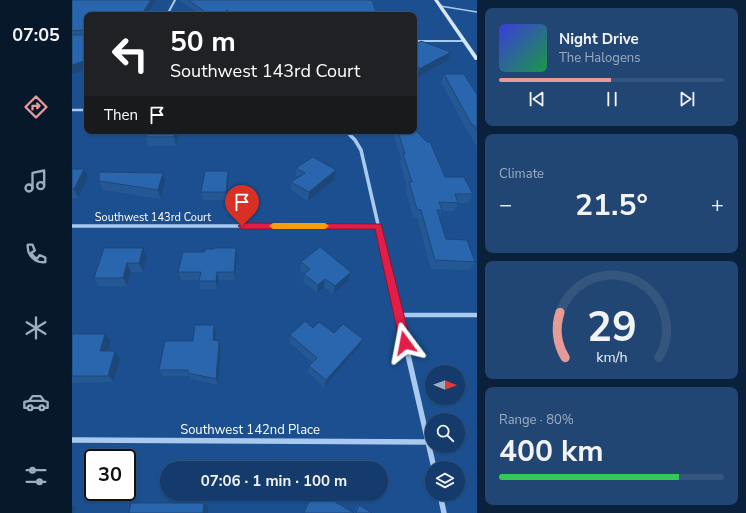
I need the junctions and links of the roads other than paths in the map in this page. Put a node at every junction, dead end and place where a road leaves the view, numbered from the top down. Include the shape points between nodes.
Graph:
1 (175, 0) edge
2 (436, 0) edge
3 (440, 6) junction
4 (169, 12) edge
5 (477, 12) edge
6 (417, 41) edge
7 (464, 41) junction
8 (477, 59) edge
9 (72, 110) edge
10 (84, 110) edge
11 (348, 134) edge
12 (72, 226) edge
13 (378, 226) junction
14 (399, 315) junction
15 (477, 315) edge
16 (425, 429) edge
17 (72, 440) edge
18 (425, 442) edge
19 (441, 501) edge
20 (444, 513) edge

1 - 4 street
2 - 3 main road
3 - 5 lane
3 - 7 main road
6 - 7 street
7 - 8 main road
9 - 10 street
11 - 13 street via 361,150
12 - 13 street, Southwest 143rd Court
13 - 14 street
14 - 15 street
14 - 16 street
17 - 18 street, Southwest 142nd Place
19 - 20 street

